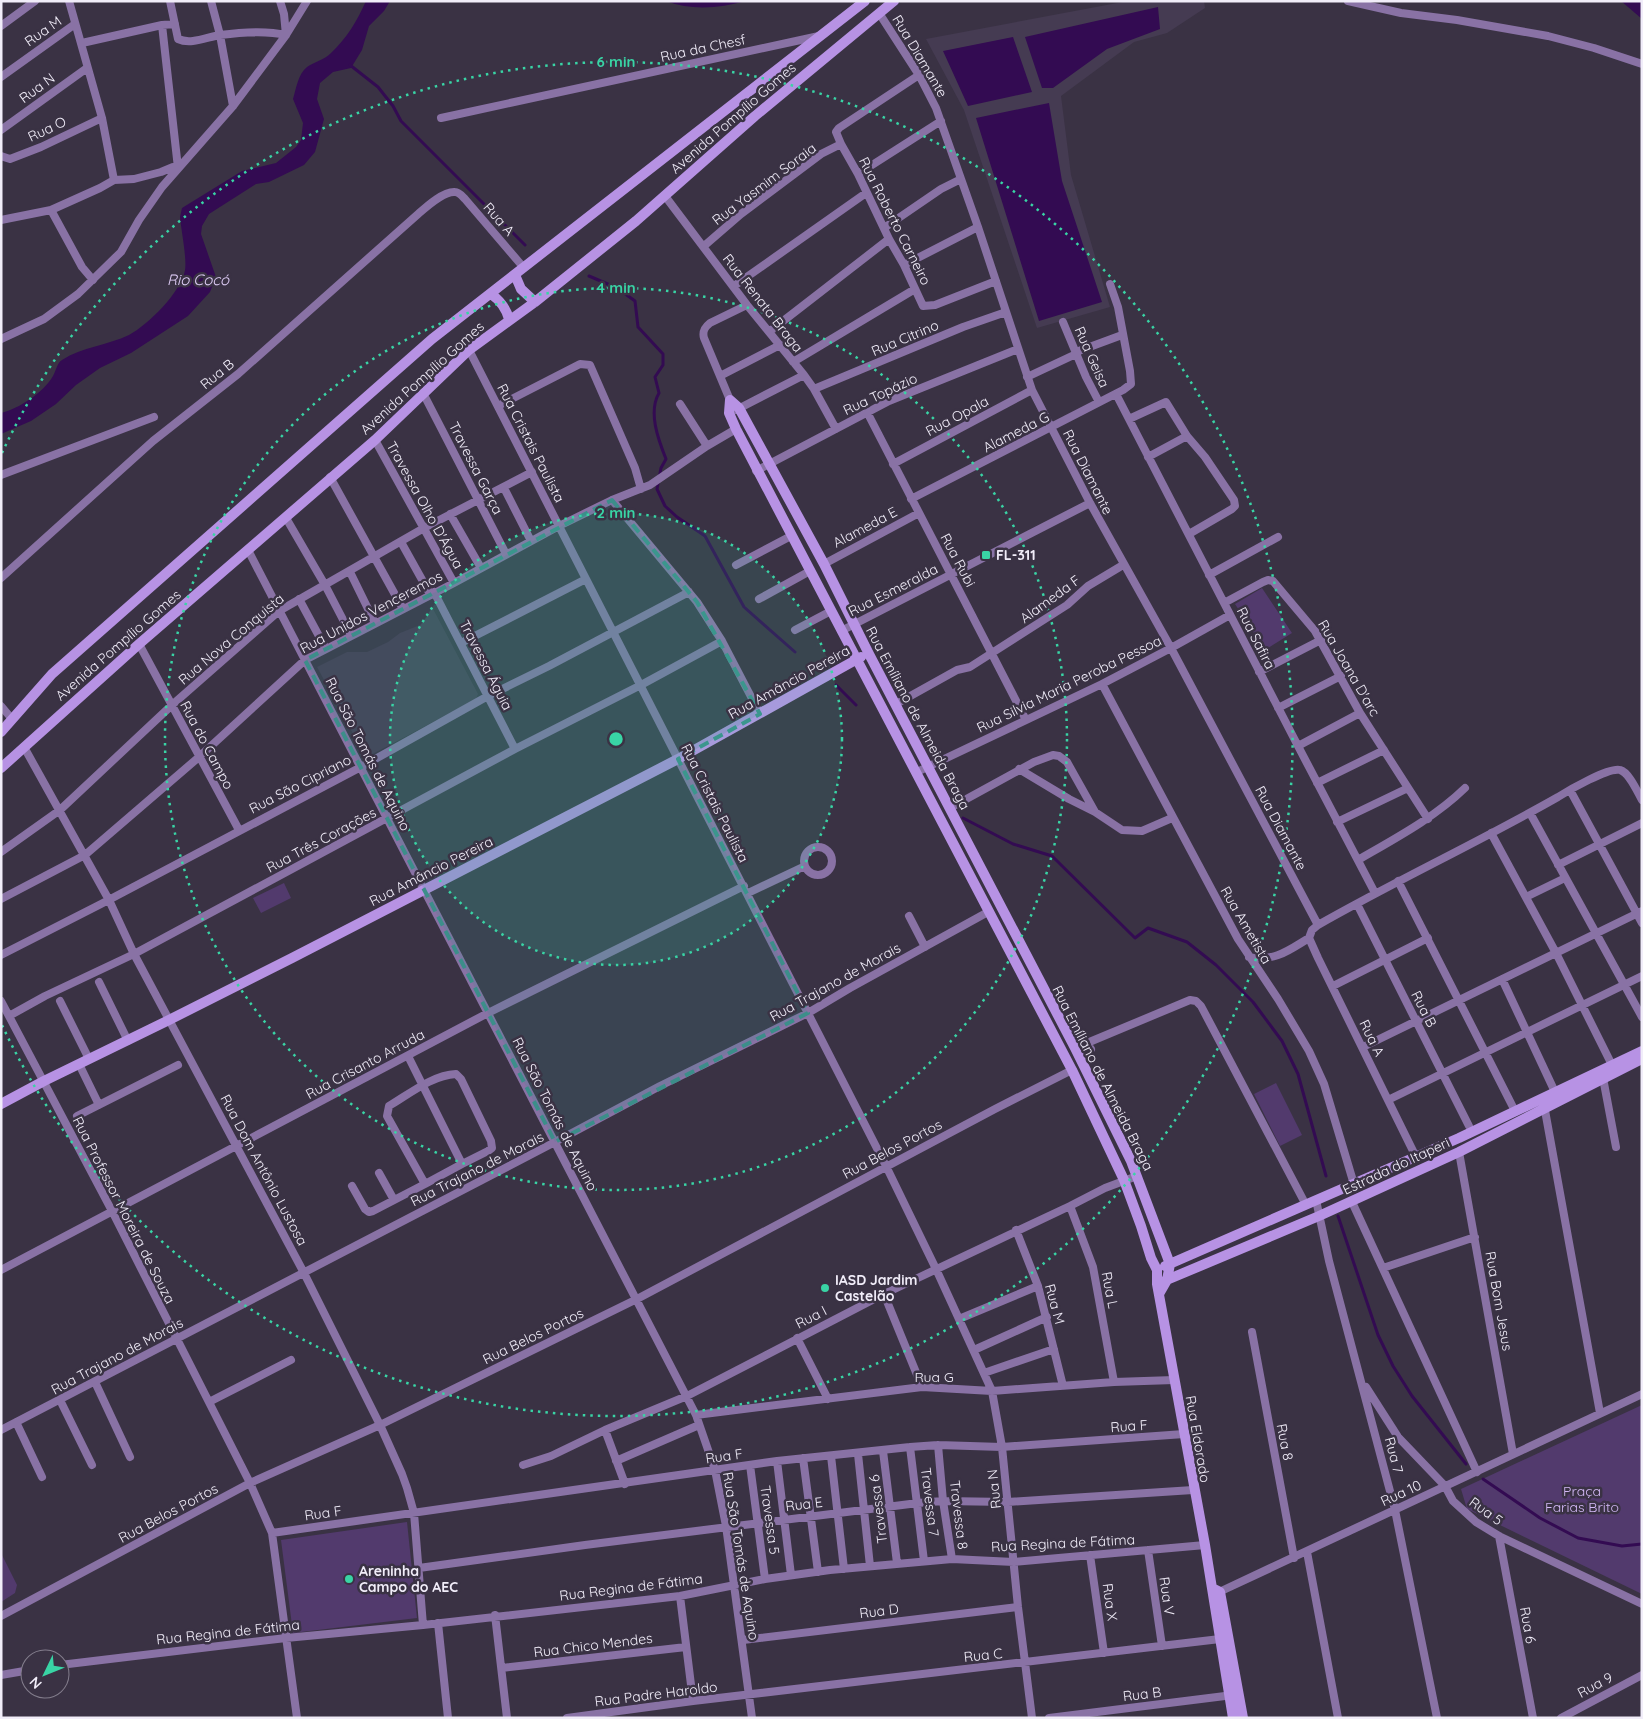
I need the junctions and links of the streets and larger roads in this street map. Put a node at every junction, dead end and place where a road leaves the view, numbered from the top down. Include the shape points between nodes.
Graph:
1 (35, 1) edge
2 (69, 1) edge
3 (170, 1) edge
4 (211, 1) edge
5 (280, 1) edge
6 (307, 1) edge
7 (865, 1) edge
8 (894, 1) edge
9 (1348, 1) edge
10 (879, 13) junction
11 (76, 24) junction
12 (175, 24) junction
13 (162, 25) junction
14 (1, 26) edge
15 (220, 35) junction
16 (286, 35) junction
17 (823, 35) junction
18 (163, 36) junction
19 (178, 39) junction
20 (82, 43) junction
21 (1642, 64) edge
22 (87, 68) junction
23 (919, 75) junction
24 (1, 77) edge
25 (233, 106) junction
26 (102, 118) junction
27 (441, 118) dead end
28 (941, 121) junction
29 (1, 130) edge
30 (841, 144) junction
31 (1, 156) edge
32 (178, 168) junction
33 (858, 174) junction
34 (961, 179) junction
35 (114, 180) junction
36 (451, 192) joint
37 (866, 193) junction
38 (665, 196) junction
39 (51, 210) junction
40 (1, 220) edge
41 (978, 227) junction
42 (884, 228) junction
43 (889, 239) junction
44 (704, 246) junction
45 (904, 265) junction
46 (524, 268) junction
47 (515, 275) junction
48 (94, 280) junction
49 (996, 281) junction
50 (1110, 284) dead end
51 (734, 286) junction
52 (915, 289) junction
53 (492, 294) junction
54 (535, 302) junction
55 (747, 305) junction
56 (1006, 312) junction
57 (509, 320) junction
58 (1063, 322) dead end
59 (769, 332) junction
60 (1122, 335) junction
61 (1, 339) edge
62 (780, 345) junction
63 (1018, 349) junction
64 (469, 350) junction
65 (1076, 353) junction
66 (793, 362) junction
67 (804, 375) junction
68 (720, 376) junction
69 (1027, 377) junction
70 (814, 389) junction
71 (1032, 390) junction
72 (423, 393) junction
73 (1116, 394) junction
74 (730, 400) joint
75 (1099, 402) junction
76 (680, 404) dead end
77 (498, 406) junction
78 (734, 410) junction
79 (867, 412) junction
80 (154, 417) dead end
81 (1129, 420) junction
82 (1052, 428) junction
83 (736, 429) junction
84 (836, 429) junction
85 (1187, 436) junction
86 (375, 440) junction
87 (707, 446) junction
88 (1148, 457) junction
89 (893, 464) junction
90 (769, 465) junction
91 (756, 471) junction
92 (532, 472) junction
93 (1, 475) edge
94 (330, 477) junction
95 (504, 488) junction
96 (641, 489) junction
97 (612, 500) junction
98 (911, 500) junction
99 (478, 501) junction
100 (1090, 503) junction
101 (919, 513) junction
102 (450, 514) junction
103 (286, 518) junction
104 (559, 526) junction
105 (424, 528) junction
106 (1189, 534) junction
107 (791, 536) junction
108 (1278, 537) dead end
109 (531, 541) junction
110 (401, 542) junction
111 (248, 550) junction
112 (506, 554) junction
113 (374, 558) junction
114 (824, 564) junction
115 (736, 565) dead end
116 (1124, 565) junction
117 (481, 568) junction
118 (810, 571) junction
119 (350, 572) junction
120 (952, 574) junction
121 (1209, 574) junction
122 (1, 578) edge
123 (586, 579) junction
124 (454, 583) junction
125 (325, 585) junction
126 (689, 592) junction
127 (432, 593) junction
128 (299, 599) junction
129 (759, 599) dead end
130 (1224, 603) junction
131 (403, 609) junction
132 (279, 611) junction
133 (831, 611) junction
134 (1230, 615) junction
135 (375, 622) junction
136 (854, 624) junction
137 (795, 630) dead end
138 (841, 631) junction
139 (614, 632) junction
140 (351, 636) junction
141 (1321, 640) junction
142 (722, 641) junction
143 (461, 643) junction
144 (139, 644) junction
145 (1171, 648) junction
146 (326, 649) junction
147 (869, 654) junction
148 (991, 654) junction
149 (305, 660) junction
150 (856, 660) junction
151 (1259, 672) junction
152 (1341, 676) junction
153 (1102, 684) junction
154 (641, 685) junction
155 (488, 696) junction
156 (896, 704) junction
157 (172, 705) junction
158 (1, 706) edge
159 (1278, 708) junction
160 (1360, 713) junction
161 (760, 714) junction
162 (12, 719) junction
163 (1026, 720) junction
164 (1, 732) edge
165 (1298, 746) junction
166 (24, 747) junction
167 (516, 749) junction
168 (1384, 750) junction
169 (199, 758) junction
170 (678, 759) junction
171 (928, 766) junction
172 (361, 767) junction
173 (1, 768) edge
174 (1019, 769) junction
175 (916, 772) junction
176 (1317, 783) junction
177 (1408, 788) junction
178 (1465, 788) dead end
179 (1570, 790) junction
180 (1642, 800) edge
181 (950, 808) junction
182 (60, 810) junction
183 (1095, 812) junction
184 (1530, 813) junction
185 (1172, 818) junction
186 (388, 819) junction
187 (1428, 819) junction
188 (1337, 822) junction
189 (1642, 823) edge
190 (239, 830) junction
191 (1491, 833) junction
192 (1599, 844) junction
193 (1, 852) edge
194 (85, 855) junction
195 (1358, 860) junction
196 (1558, 865) junction
197 (805, 866) dead end
198 (1566, 878) junction
199 (1398, 881) junction
200 (746, 889) junction
201 (424, 890) junction
202 (1375, 893) junction
203 (1526, 898) junction
204 (1, 899) edge
205 (109, 900) junction
206 (1356, 904) junction
207 (988, 912) junction
208 (1639, 912) edge
209 (909, 916) dead end
210 (1642, 923) edge
211 (1313, 931) junction
212 (1596, 934) junction
213 (1428, 938) junction
214 (925, 947) junction
215 (1556, 953) junction
216 (134, 954) junction
217 (1, 955) edge
218 (1249, 957) junction
219 (1385, 960) junction
220 (1642, 976) edge
221 (1502, 979) junction
222 (99, 982) dead end
223 (1333, 986) junction
224 (1624, 986) junction
225 (1459, 1000) junction
226 (1, 1001) edge
227 (60, 1001) dead end
228 (1582, 1006) junction
229 (488, 1013) junction
230 (808, 1013) junction
231 (10, 1016) junction
232 (1642, 1017) edge
233 (169, 1020) junction
234 (1416, 1021) junction
235 (1527, 1033) junction
236 (128, 1041) junction
237 (1363, 1047) junction
238 (1091, 1049) dead end
239 (1642, 1051) edge
240 (1076, 1052) junction
241 (1486, 1053) junction
242 (408, 1056) junction
243 (1642, 1059) edge
244 (84, 1062) junction
245 (178, 1065) dead end
246 (1612, 1065) junction
247 (1072, 1070) junction
248 (1443, 1074) junction
249 (1603, 1078) junction
250 (44, 1081) junction
251 (424, 1086) junction
252 (1555, 1092) junction
253 (1388, 1100) junction
254 (1543, 1103) junction
255 (1, 1104) edge
256 (100, 1104) junction
257 (1515, 1111) junction
258 (77, 1116) dead end
259 (1469, 1126) dead end
260 (555, 1142) junction
261 (237, 1146) junction
262 (1616, 1148) dead end
263 (1459, 1152) junction
264 (1416, 1157) junction
265 (462, 1164) junction
266 (886, 1166) junction
267 (379, 1173) dead end
268 (1137, 1176) junction
269 (1124, 1180) junction
270 (1356, 1183) junction
271 (425, 1184) junction
272 (352, 1186) dead end
273 (394, 1200) junction
274 (1316, 1200) junction
275 (1352, 1202) junction
276 (1306, 1205) junction
277 (1070, 1206) junction
278 (112, 1211) junction
279 (1319, 1216) junction
280 (1016, 1230) junction
281 (1475, 1237) junction
282 (1170, 1264) junction
283 (1383, 1268) junction
284 (936, 1269) junction
285 (1, 1270) edge
286 (1157, 1270) junction
287 (304, 1273) junction
288 (1038, 1286) junction
289 (1161, 1286) junction
290 (884, 1294) junction
291 (637, 1299) junction
292 (1047, 1317) junction
293 (960, 1319) junction
294 (1252, 1332) dead end
295 (797, 1338) junction
296 (176, 1339) junction
297 (1054, 1349) junction
298 (974, 1350) junction
299 (291, 1360) dead end
300 (984, 1373) junction
301 (1174, 1380) junction
302 (95, 1382) junction
303 (1114, 1382) junction
304 (1362, 1382) junction
305 (1063, 1386) junction
306 (922, 1387) junction
307 (992, 1391) junction
308 (1642, 1394) edge
309 (687, 1396) junction
310 (828, 1399) junction
311 (60, 1400) junction
312 (209, 1402) junction
313 (1600, 1413) junction
314 (696, 1415) junction
315 (16, 1422) junction
316 (380, 1425) junction
317 (699, 1425) junction
318 (1, 1430) edge
319 (604, 1430) junction
320 (1184, 1434) junction
321 (938, 1446) junction
322 (910, 1447) junction
323 (1002, 1447) junction
324 (883, 1451) junction
325 (858, 1454) junction
326 (1514, 1454) junction
327 (832, 1456) junction
328 (130, 1457) dead end
329 (803, 1458) junction
330 (616, 1461) junction
331 (777, 1461) junction
332 (92, 1465) dead end
333 (523, 1465) dead end
334 (750, 1465) junction
335 (715, 1470) junction
336 (1477, 1472) junction
337 (42, 1477) dead end
338 (250, 1483) junction
339 (625, 1484) junction
340 (1444, 1486) junction
341 (1193, 1490) junction
342 (943, 1501) junction
343 (1008, 1502) junction
344 (918, 1503) junction
345 (890, 1506) junction
346 (864, 1510) junction
347 (1395, 1510) junction
348 (414, 1513) junction
349 (837, 1513) junction
350 (811, 1516) junction
351 (785, 1519) junction
352 (758, 1523) junction
353 (726, 1526) junction
354 (272, 1533) junction
355 (1499, 1536) junction
356 (1205, 1545) junction
357 (1148, 1550) junction
358 (1307, 1552) junction
359 (1090, 1555) junction
360 (1294, 1558) junction
361 (952, 1559) junction
362 (924, 1561) junction
363 (1014, 1562) junction
364 (897, 1564) junction
365 (870, 1566) junction
366 (419, 1568) junction
367 (844, 1569) junction
368 (818, 1572) junction
369 (791, 1575) junction
370 (765, 1579) junction
371 (735, 1586) junction
372 (1215, 1592) junction
373 (680, 1596) junction
374 (1642, 1604) edge
375 (1018, 1607) junction
376 (1, 1616) edge
377 (495, 1616) junction
378 (438, 1623) junction
379 (423, 1625) junction
380 (286, 1638) junction
381 (742, 1640) junction
382 (1220, 1640) junction
383 (1162, 1646) junction
384 (686, 1647) junction
385 (1104, 1653) junction
386 (1026, 1663) junction
387 (70, 1664) edge
388 (502, 1668) junction
389 (20, 1672) edge
390 (1, 1675) edge
391 (1642, 1675) edge
392 (1235, 1695) junction
393 (749, 1696) junction
394 (693, 1701) junction
395 (297, 1718) edge
396 (448, 1718) edge
397 (507, 1718) edge
398 (567, 1718) edge
399 (752, 1718) edge
400 (1032, 1718) edge
401 (1049, 1718) edge
402 (1234, 1718) edge
403 (1244, 1718) edge
404 (1338, 1718) edge
405 (1436, 1718) edge
406 (1533, 1718) edge
407 (1561, 1718) edge

1 - 14 street
2 - 11 street
3 - 12 street
4 - 15 street
5 - 16 street
6 - 16 street
7 - 17 street, Avenida Pompílio Gomes
8 - 10 street, Avenida Pompílio Gomes
9 - 21 street via 1401,13 1548,36
10 - 23 street, Rua Diamante
10 - 38 street, Avenida Pompílio Gomes
11 - 20 street
11 - 24 street, Rua M
12 - 13 street
12 - 19 street
13 - 18 street
13 - 20 street
15 - 16 street via 269,31
15 - 19 street via 185,42
15 - 25 street
16 - 25 street
17 - 27 street, Rua da Chesf
17 - 46 street, Avenida Pompílio Gomes
18 - 19 street
18 - 32 street
20 - 22 street
22 - 26 street
22 - 29 street, Rua N
23 - 28 street, Rua Diamante
23 - 30 street, Rua Roberto Carneiro via 839,128 836,132
25 - 32 street
26 - 31 street, Rua O via 42,147 10,159
26 - 35 street
28 - 33 street
28 - 34 street, Rua Diamante
30 - 33 street, Rua Roberto Carneiro
30 - 44 street, Rua Yasmim Soraia via 821,154
32 - 35 street via 134,179
32 - 48 street via 121,252
33 - 37 street, Rua Roberto Carneiro
34 - 41 street, Rua Diamante
34 - 42 street via 941,188
35 - 39 street
36 - 46 street, Rua A via 459,193 465,199
36 - 122 street, Rua B via 429,205 238,374 153,440
37 - 42 street, Rua Roberto Carneiro
37 - 51 street
38 - 44 street, Rua Renata Braga
38 - 54 street, Avenida Pompílio Gomes
39 - 40 street
39 - 48 street via 82,267
41 - 45 street
41 - 49 street, Rua Diamante
42 - 43 street, Rua Roberto Carneiro
43 - 45 street, Rua Roberto Carneiro
43 - 59 street
44 - 51 street, Rua Renata Braga
45 - 52 street, Rua Roberto Carneiro
46 - 47 street, Avenida Pompílio Gomes
47 - 53 street, Avenida Pompílio Gomes
47 - 54 street via 521,289
48 - 61 street via 44,319
49 - 52 street, Rua Roberto Carneiro via 931,306 923,306
49 - 56 street, Rua Diamante
50 - 60 street via 1118,307
51 - 55 street, Rua Renata Braga
52 - 66 street
53 - 57 street via 503,304
53 - 162 street, Avenida Pompílio Gomes via 432,339 62,665
54 - 57 street, Avenida Pompílio Gomes
55 - 59 street, Rua Renata Braga
55 - 68 street, Rua Emíliano de Almeida Braga via 705,326 704,338
56 - 63 street, Rua Diamante
56 - 70 street, Rua Citrino
57 - 64 street, Avenida Pompílio Gomes
58 - 65 street, Rua Geisa
59 - 62 street, Rua Renata Braga
60 - 65 street
60 - 73 street, Alameda G via 1131,384
62 - 66 street, Rua Renata Braga
62 - 68 street
63 - 69 street, Rua Diamante
63 - 79 street, Rua Topázio
64 - 72 street, Avenida Pompílio Gomes
64 - 77 street, Rua Cristais Paulista
65 - 69 street
65 - 75 street, Rua Geisa
66 - 67 street, Rua Renata Braga
67 - 70 street, Rua Renata Braga
67 - 78 street
68 - 74 street, Rua Emíliano de Almeida Braga
69 - 71 street, Rua Diamante
70 - 84 street, Rua Renata Braga
71 - 82 street, Rua Diamante
71 - 89 street, Rua Opala
72 - 86 street, Avenida Pompílio Gomes
72 - 99 street, Travessa Garça
73 - 75 street, Alameda G
73 - 81 street, Rua Safira
74 - 78 street, Rua Emíliano de Almeida Braga
75 - 82 street, Alameda G
76 - 87 street
77 - 92 street, Rua Cristais Paulista
77 - 96 street via 580,364 590,365
78 - 83 street, Rua Emíliano de Almeida Braga
78 - 90 street, Rua Emíliano de Almeida Braga
79 - 84 street, Rua Topázio
79 - 89 street, Rua Rubi
80 - 93 street
81 - 85 street via 1166,402
81 - 88 street, Rua Safira
82 - 98 street, Alameda G
82 - 100 street, Rua Diamante
83 - 87 street, Rua Unidos Venceremos
83 - 91 street, Rua Emíliano de Almeida Braga
84 - 90 street, Rua Topázio
85 - 88 street
85 - 106 street via 1205,457 1235,506
86 - 94 street, Avenida Pompílio Gomes
86 - 105 street, Travessa Olho D'Água
87 - 96 street, Rua Unidos Venceremos
88 - 106 street, Rua Safira
89 - 98 street, Rua Rubi
90 - 91 street, Rua Topázio
90 - 114 street, Rua Emíliano de Almeida Braga
91 - 107 street, Rua Emíliano de Almeida Braga
92 - 95 street, Rua Nova Conquista
92 - 104 street, Rua Cristais Paulista
94 - 103 street, Avenida Pompílio Gomes
94 - 113 street
95 - 99 street, Rua Nova Conquista
95 - 109 street
96 - 97 street, Rua Unidos Venceremos
97 - 104 street, Rua Unidos Venceremos
97 - 126 street
98 - 101 street, Rua Rubi
99 - 102 street, Rua Nova Conquista
99 - 112 street, Travessa Garça
100 - 116 street, Rua Diamante
100 - 120 street, Rua Esmeralda
101 - 114 street, Alameda E
101 - 120 street, Rua Rubi
102 - 105 street, Rua Nova Conquista
102 - 117 street
103 - 111 street, Avenida Pompílio Gomes
103 - 125 street
104 - 109 street, Rua Unidos Venceremos
104 - 123 street, Rua Cristais Paulista
105 - 110 street, Rua Nova Conquista
105 - 124 street, Travessa Olho D'Água
106 - 121 street, Rua Safira
107 - 115 street
107 - 118 street, Rua Emíliano de Almeida Braga
108 - 121 street
109 - 112 street, Rua Unidos Venceremos
110 - 113 street, Rua Nova Conquista
110 - 127 street, Travessa Águia
111 - 132 street, Rua São Tomás de Aquino
111 - 144 street, Avenida Pompílio Gomes
112 - 117 street, Rua Unidos Venceremos
113 - 119 street, Rua Nova Conquista
113 - 131 street
114 - 136 street, Rua Emíliano de Almeida Braga
116 - 145 street, Rua Diamante
116 - 148 street, Alameda F via 1088,586 1067,604
117 - 124 street, Rua Unidos Venceremos
118 - 129 street
118 - 133 street, Rua Emíliano de Almeida Braga
119 - 125 street, Rua Nova Conquista
119 - 135 street
120 - 136 street, Rua Esmeralda
120 - 148 street, Rua Rubi
121 - 130 street, Rua Safira
123 - 139 street, Rua Cristais Paulista
123 - 143 street
124 - 127 street, Rua Unidos Venceremos
125 - 128 street, Rua Nova Conquista
125 - 140 street
126 - 139 street, Rua São Cipriano
126 - 142 street
127 - 131 street, Rua Unidos Venceremos
127 - 143 street, Travessa Águia
128 - 132 street, Rua Nova Conquista
128 - 146 street
130 - 134 street, Rua Safira
130 - 141 street, Rua Joana D'arc via 1263,582 1274,582
131 - 135 street, Rua Unidos Venceremos
132 - 149 street, Rua São Tomás de Aquino
132 - 157 street, Rua Nova Conquista
133 - 137 street
133 - 138 street, Rua Emíliano de Almeida Braga
134 - 145 street, Rua Silvia Maria Peroba Pessoa
134 - 151 street, Rua Safira
135 - 140 street, Rua Unidos Venceremos
136 - 138 street, Rua Esmeralda
136 - 147 street, Rua Emíliano de Almeida Braga
138 - 150 street, Rua Emíliano de Almeida Braga
139 - 154 street, Rua Cristais Paulista
139 - 155 street, Rua São Cipriano
140 - 146 street, Rua Unidos Venceremos
141 - 151 street
141 - 152 street, Rua Joana D'arc
142 - 154 street, Rua Três Corações
142 - 161 street
143 - 155 street, Travessa Águia
144 - 157 street, Rua do Campo
144 - 166 street, Avenida Pompílio Gomes
145 - 153 street, Rua Silvia Maria Peroba Pessoa
145 - 211 street, Rua Diamante
146 - 149 street, Rua Unidos Venceremos
147 - 150 street, Rua Amâncio Pereira
147 - 156 street, Rua Emíliano de Almeida Braga
148 - 156 street, Alameda F
148 - 163 street, Rua Rubi
149 - 169 street, Rua Unidos Venceremos
149 - 172 street, Rua São Tomás de Aquino
150 - 161 street, Rua Amâncio Pereira
150 - 175 street, Rua Emíliano de Almeida Braga
151 - 159 street, Rua Safira
152 - 159 street
152 - 160 street, Rua Joana D'arc
153 - 163 street, Rua Silvia Maria Peroba Pessoa
153 - 185 street, Rua Ametista
154 - 167 street, Rua Três Corações
154 - 170 street, Rua Cristais Paulista
155 - 167 street, Travessa Águia
155 - 172 street, Rua São Cipriano
156 - 171 street, Rua Emíliano de Almeida Braga
157 - 169 street, Rua do Campo
157 - 182 street, Rua Nova Conquista
158 - 162 street
159 - 165 street, Rua Safira
160 - 165 street
160 - 168 street, Rua Joana D'arc
161 - 170 street, Rua Amâncio Pereira
162 - 164 street, Avenida Pompílio Gomes
163 - 171 street, Rua Silvia Maria Peroba Pessoa
165 - 176 street, Rua Safira
166 - 173 street, Avenida Pompílio Gomes
166 - 182 street, Rua Dom Antônio Lustosa
167 - 186 street, Rua Três Corações
168 - 176 street
168 - 177 street, Rua Joana D'arc
169 - 190 street, Rua do Campo
169 - 194 street, Rua Unidos Venceremos
170 - 200 street, Rua Cristais Paulista
170 - 201 street, Rua Amâncio Pereira
171 - 175 street, Rua Silvia Maria Peroba Pessoa
171 - 181 street, Rua Emíliano de Almeida Braga
172 - 186 street, Rua São Tomás de Aquino
172 - 190 street, Rua São Cipriano
174 - 181 street
174 - 183 street
174 - 183 street via 1047,756 1063,758
175 - 207 street, Rua Emíliano de Almeida Braga
176 - 188 street, Rua Safira
177 - 187 street, Rua Joana D'arc
177 - 188 street
178 - 187 street
179 - 180 street via 1597,776 1620,770
179 - 184 street
179 - 192 street
181 - 240 street, Rua Emíliano de Almeida Braga
182 - 193 street, Rua Nova Conquista
182 - 194 street, Rua Dom Antônio Lustosa
183 - 185 street via 1122,830 1135,832
184 - 191 street
184 - 196 street
185 - 218 street, Rua Ametista
186 - 201 street, Rua São Tomás de Aquino
186 - 216 street, Rua Três Corações
187 - 195 street
188 - 195 street, Rua Safira
189 - 192 street
190 - 205 street, Rua São Cipriano
191 - 199 street
191 - 203 street
192 - 196 street
192 - 208 street
194 - 204 street, Rua Unidos Venceremos
194 - 205 street, Rua Dom Antônio Lustosa
195 - 202 street, Rua Safira
196 - 198 street
197 - 200 street, Rua Crisanto Arruda
198 - 203 street
198 - 212 street
199 - 202 street
199 - 213 street
200 - 229 street, Rua Crisanto Arruda
200 - 230 street, Rua Cristais Paulista
201 - 229 street, Rua São Tomás de Aquino
201 - 233 street, Rua Amâncio Pereira
202 - 206 street
203 - 215 street
205 - 216 street, Rua Dom Antônio Lustosa
205 - 217 street, Rua São Cipriano
206 - 211 street
206 - 219 street, Rua B
207 - 214 street, Rua Trajano de Morais
207 - 247 street, Rua Emíliano de Almeida Braga
208 - 210 street
208 - 212 street
209 - 214 street
211 - 218 street via 1274,958
211 - 223 street, Rua A
212 - 215 street
212 - 224 street
213 - 219 street
213 - 225 street
214 - 230 street, Rua Trajano de Morais
215 - 221 street
215 - 228 street
216 - 231 street, Rua Três Corações
216 - 233 street, Rua Dom Antônio Lustosa
218 - 270 street, Rua Ametista via 1309,1051 1324,1084
219 - 223 street
219 - 234 street, Rua B
220 - 224 street
221 - 225 street
221 - 235 street
222 - 236 street
223 - 237 street, Rua A
224 - 228 street
224 - 232 street
225 - 234 street
225 - 241 street
226 - 231 street, Rua Professor Moreira de Souza
227 - 244 street
228 - 235 street
228 - 246 street
229 - 242 street, Rua Crisanto Arruda
229 - 260 street, Rua São Tomás de Aquino
230 - 260 street, Rua Trajano de Morais
230 - 266 street, Rua Cristais Paulista
231 - 250 street, Rua Professor Moreira de Souza
233 - 236 street, Rua Amâncio Pereira
233 - 261 street, Rua Dom Antônio Lustosa
234 - 237 street
234 - 248 street, Rua B
235 - 241 street
235 - 252 street
236 - 244 street, Rua Amâncio Pereira
237 - 253 street, Rua A
238 - 240 street
239 - 246 street, Estrada do Itaperi
240 - 268 street, Rua Emíliano de Almeida Braga
240 - 276 street via 1190,1000 1196,1001
241 - 248 street
241 - 257 street
242 - 251 street
242 - 261 street, Rua Crisanto Arruda
243 - 249 street, Estrada do Itaperi
244 - 250 street, Rua Amâncio Pereira
244 - 256 street
245 - 256 street
246 - 252 street, Estrada do Itaperi
247 - 266 street, Rua Belos Portos
247 - 269 street, Rua Emíliano de Almeida Braga
248 - 253 street
248 - 259 street, Rua B
249 - 254 street, Estrada do Itaperi
249 - 262 street
250 - 255 street, Rua Amâncio Pereira
250 - 278 street, Rua Professor Moreira de Souza
251 - 265 street
251 - 265 street via 446,1075 456,1074 487,1132 492,1148
251 - 271 street via 388,1106 387,1116
252 - 254 street, Estrada do Itaperi
253 - 264 street, Rua A
254 - 257 street, Estrada do Itaperi
254 - 263 street, Estrada do Itaperi
254 - 313 street
256 - 258 street
257 - 264 street, Estrada do Itaperi
260 - 287 street, Rua Trajano de Morais
260 - 291 street, Rua São Tomás de Aquino
261 - 278 street, Rua Crisanto Arruda
261 - 287 street, Rua Dom Antônio Lustosa
263 - 275 street, Estrada do Itaperi
263 - 281 street, Rua Bom Jesus
264 - 270 street, Estrada do Itaperi
265 - 271 street
266 - 284 street, Rua Cristais Paulista
266 - 291 street, Rua Belos Portos
267 - 273 street
268 - 269 street, Rua I
268 - 282 street, Rua Emíliano de Almeida Braga
269 - 277 street, Rua I
269 - 286 street, Rua Emíliano de Almeida Braga
270 - 274 street, Estrada do Itaperi
271 - 273 street
272 - 273 street via 369,1212
274 - 276 street, Estrada do Itaperi
274 - 279 street, Rua 7
275 - 279 street, Estrada do Itaperi
275 - 283 street
276 - 282 street, Estrada do Itaperi
277 - 280 street, Rua I
277 - 303 street, Rua L via 1094,1267
278 - 285 street, Rua Crisanto Arruda
278 - 296 street, Rua Professor Moreira de Souza
279 - 289 street, Estrada do Itaperi
279 - 304 street, Rua 7
280 - 284 street, Rua I
280 - 288 street, Rua M
281 - 283 street
281 - 326 street, Rua Bom Jesus
282 - 286 street, Estrada do Itaperi
282 - 289 street
283 - 336 street
284 - 290 street, Rua I
284 - 293 street, Rua N
286 - 289 street, Rua Emíliano de Almeida Braga
287 - 296 street, Rua Trajano de Morais
287 - 316 street, Rua Dom Antônio Lustosa
288 - 292 street, Rua M
288 - 293 street
289 - 301 street, Rua Eldorado
290 - 295 street, Rua I
290 - 306 street
291 - 309 street, Rua São Tomás de Aquino
291 - 316 street, Rua Belos Portos
292 - 297 street, Rua M
292 - 298 street
293 - 298 street, Rua N
294 - 360 street, Rua 8
295 - 309 street, Rua I
295 - 310 street
296 - 302 street, Rua Trajano de Morais
296 - 312 street, Rua Professor Moreira de Souza
297 - 300 street
297 - 305 street, Rua M
298 - 300 street, Rua N
299 - 312 street
300 - 307 street, Rua N
301 - 303 street, Rua G
301 - 320 street, Rua Eldorado
302 - 311 street, Rua Trajano de Morais
302 - 328 street
303 - 305 street, Rua G
304 - 340 street, Rua 5 via 1394,1432
304 - 347 street, Rua 7
305 - 307 street, Rua G
306 - 307 street, Rua G
306 - 310 street, Rua G
307 - 323 street, Rua N
308 - 313 street, Rua 10
309 - 314 street, Rua São Tomás de Aquino
309 - 319 street, Rua I
310 - 314 street, Rua G
311 - 315 street, Rua Trajano de Morais
311 - 332 street
312 - 338 street, Rua Professor Moreira de Souza
313 - 326 street, Rua 10
314 - 317 street, Rua São Tomás de Aquino
315 - 318 street, Rua Trajano de Morais
315 - 337 street
316 - 338 street, Rua Belos Portos
316 - 348 street, Rua Dom Antônio Lustosa
317 - 330 street
317 - 335 street, Rua São Tomás de Aquino
319 - 330 street
319 - 333 street, Rua I
320 - 323 street, Rua F
320 - 341 street, Rua Eldorado
321 - 322 street, Rua F
321 - 323 street, Rua F
321 - 342 street, Travessa 8
322 - 324 street, Rua F
322 - 344 street, Travessa 7
323 - 343 street, Rua N
324 - 325 street, Rua F
324 - 345 street, Travessa 6
325 - 327 street, Rua F
325 - 346 street
326 - 336 street, Rua 10
327 - 329 street, Rua F
327 - 349 street
329 - 331 street, Rua F
329 - 350 street
330 - 339 street
331 - 334 street, Rua F
331 - 351 street
334 - 335 street, Rua F
334 - 352 street, Travessa 5
335 - 339 street, Rua F
335 - 353 street, Rua São Tomás de Aquino
336 - 340 street, Rua 10
338 - 354 street, Rua Professor Moreira de Souza
338 - 376 street, Rua Belos Portos
339 - 348 street, Rua F
340 - 347 street, Rua 10
340 - 355 street, Rua 5 via 1463,1511
341 - 343 street, Rua E
341 - 356 street, Rua Eldorado
342 - 343 street, Rua E
342 - 344 street, Rua E
342 - 361 street, Travessa 8
343 - 363 street, Rua N
344 - 345 street, Rua E
344 - 362 street, Travessa 7
345 - 346 street, Rua E
345 - 364 street, Travessa 6
346 - 349 street, Rua E
346 - 365 street
347 - 358 street, Rua 10
347 - 405 street, Rua 7
348 - 354 street, Rua F
348 - 366 street, Rua Dom Antônio Lustosa
349 - 350 street, Rua E
349 - 367 street
350 - 351 street, Rua E
350 - 368 street
351 - 352 street, Rua E
351 - 369 street
352 - 353 street, Rua E
352 - 370 street, Travessa 5
353 - 366 street, Rua E
353 - 371 street, Rua São Tomás de Aquino
354 - 380 street, Rua Professor Moreira de Souza
355 - 374 street, Rua 5
355 - 406 street, Rua 6
356 - 357 street, Rua Regina de Fátima
356 - 372 street, Rua Eldorado
357 - 359 street, Rua Regina de Fátima
357 - 383 street, Rua V
358 - 360 street, Rua 10
358 - 404 street
359 - 363 street, Rua Regina de Fátima
359 - 385 street, Rua X
360 - 372 street, Rua 10
361 - 362 street, Rua Regina de Fátima
361 - 363 street, Rua Regina de Fátima
362 - 364 street, Rua Regina de Fátima
363 - 375 street, Rua N
364 - 365 street, Rua Regina de Fátima
365 - 367 street, Rua Regina de Fátima
366 - 379 street, Rua Dom Antônio Lustosa
367 - 368 street, Rua Regina de Fátima
368 - 369 street, Rua Regina de Fátima
369 - 370 street, Rua Regina de Fátima
370 - 371 street, Rua Regina de Fátima
371 - 373 street, Rua Regina de Fátima
371 - 381 street, Rua São Tomás de Aquino
372 - 382 street, Rua Eldorado
372 - 392 street, Rua Eldorado
373 - 377 street, Rua Regina de Fátima
373 - 384 street
375 - 381 street, Rua D
375 - 386 street, Rua N
377 - 378 street, Rua Regina de Fátima
377 - 388 street
378 - 379 street, Rua Regina de Fátima
378 - 396 street
379 - 380 street, Rua Regina de Fátima
380 - 387 street, Rua Regina de Fátima
380 - 395 street, Rua Professor Moreira de Souza
381 - 393 street, Rua São Tomás de Aquino
382 - 383 street, Rua C
382 - 392 street, Rua Eldorado
383 - 385 street, Rua C
384 - 388 street, Rua Chico Mendes
384 - 394 street
385 - 386 street, Rua C
386 - 393 street, Rua C
386 - 400 street, Rua N
388 - 397 street
389 - 390 street
391 - 407 street, Rua 9
392 - 401 street, Rua B
392 - 402 street, Rua Eldorado
392 - 403 street, Rua Eldorado
393 - 394 street, Rua Padre Haroldo
393 - 399 street, Rua São Tomás de Aquino
394 - 398 street, Rua Padre Haroldo

